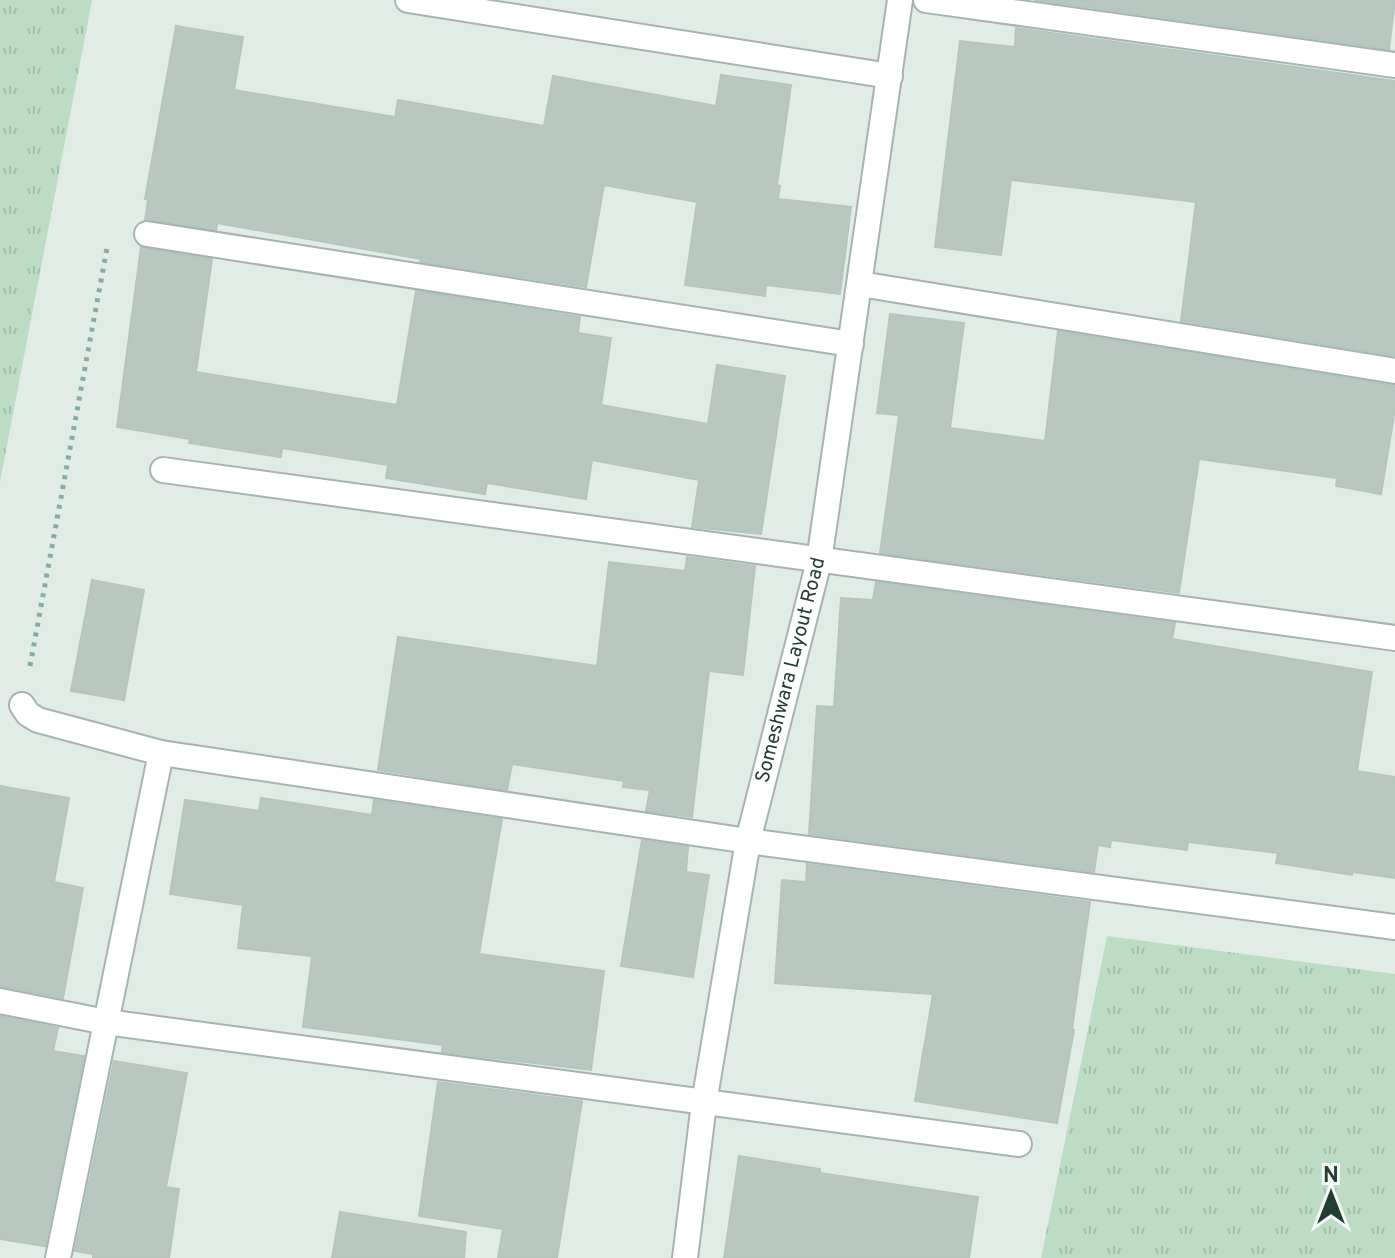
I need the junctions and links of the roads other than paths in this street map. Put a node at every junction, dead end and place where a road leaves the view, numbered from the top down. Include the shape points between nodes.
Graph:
1 (408, 0) edge
2 (900, 0) edge
3 (926, 0) edge
4 (1395, 65) edge
5 (890, 76) junction
6 (147, 234) road end
7 (860, 284) junction
8 (851, 344) junction
9 (1395, 371) edge
10 (163, 470) dead end
11 (819, 561) junction
12 (1395, 638) edge
13 (22, 705) road end
14 (161, 753) junction
15 (748, 841) junction
16 (1395, 927) edge
17 (0, 1001) edge
18 (106, 1022) junction
19 (704, 1103) junction
20 (1019, 1144) dead end
21 (58, 1258) edge
22 (685, 1258) edge

1 - 5 street
2 - 5 street
3 - 4 street
5 - 7 street
6 - 8 street
7 - 8 street
7 - 9 street
8 - 11 street
10 - 11 street
11 - 12 street, Someshwara Layout Road
11 - 15 street, Someshwara Layout Road
13 - 14 street via 38,720
14 - 15 street
14 - 18 street
15 - 16 street
15 - 19 street, Someshwara Layout Road
17 - 18 street
18 - 19 street
18 - 21 street
19 - 20 street
19 - 22 street, Someshwara Layout Road

